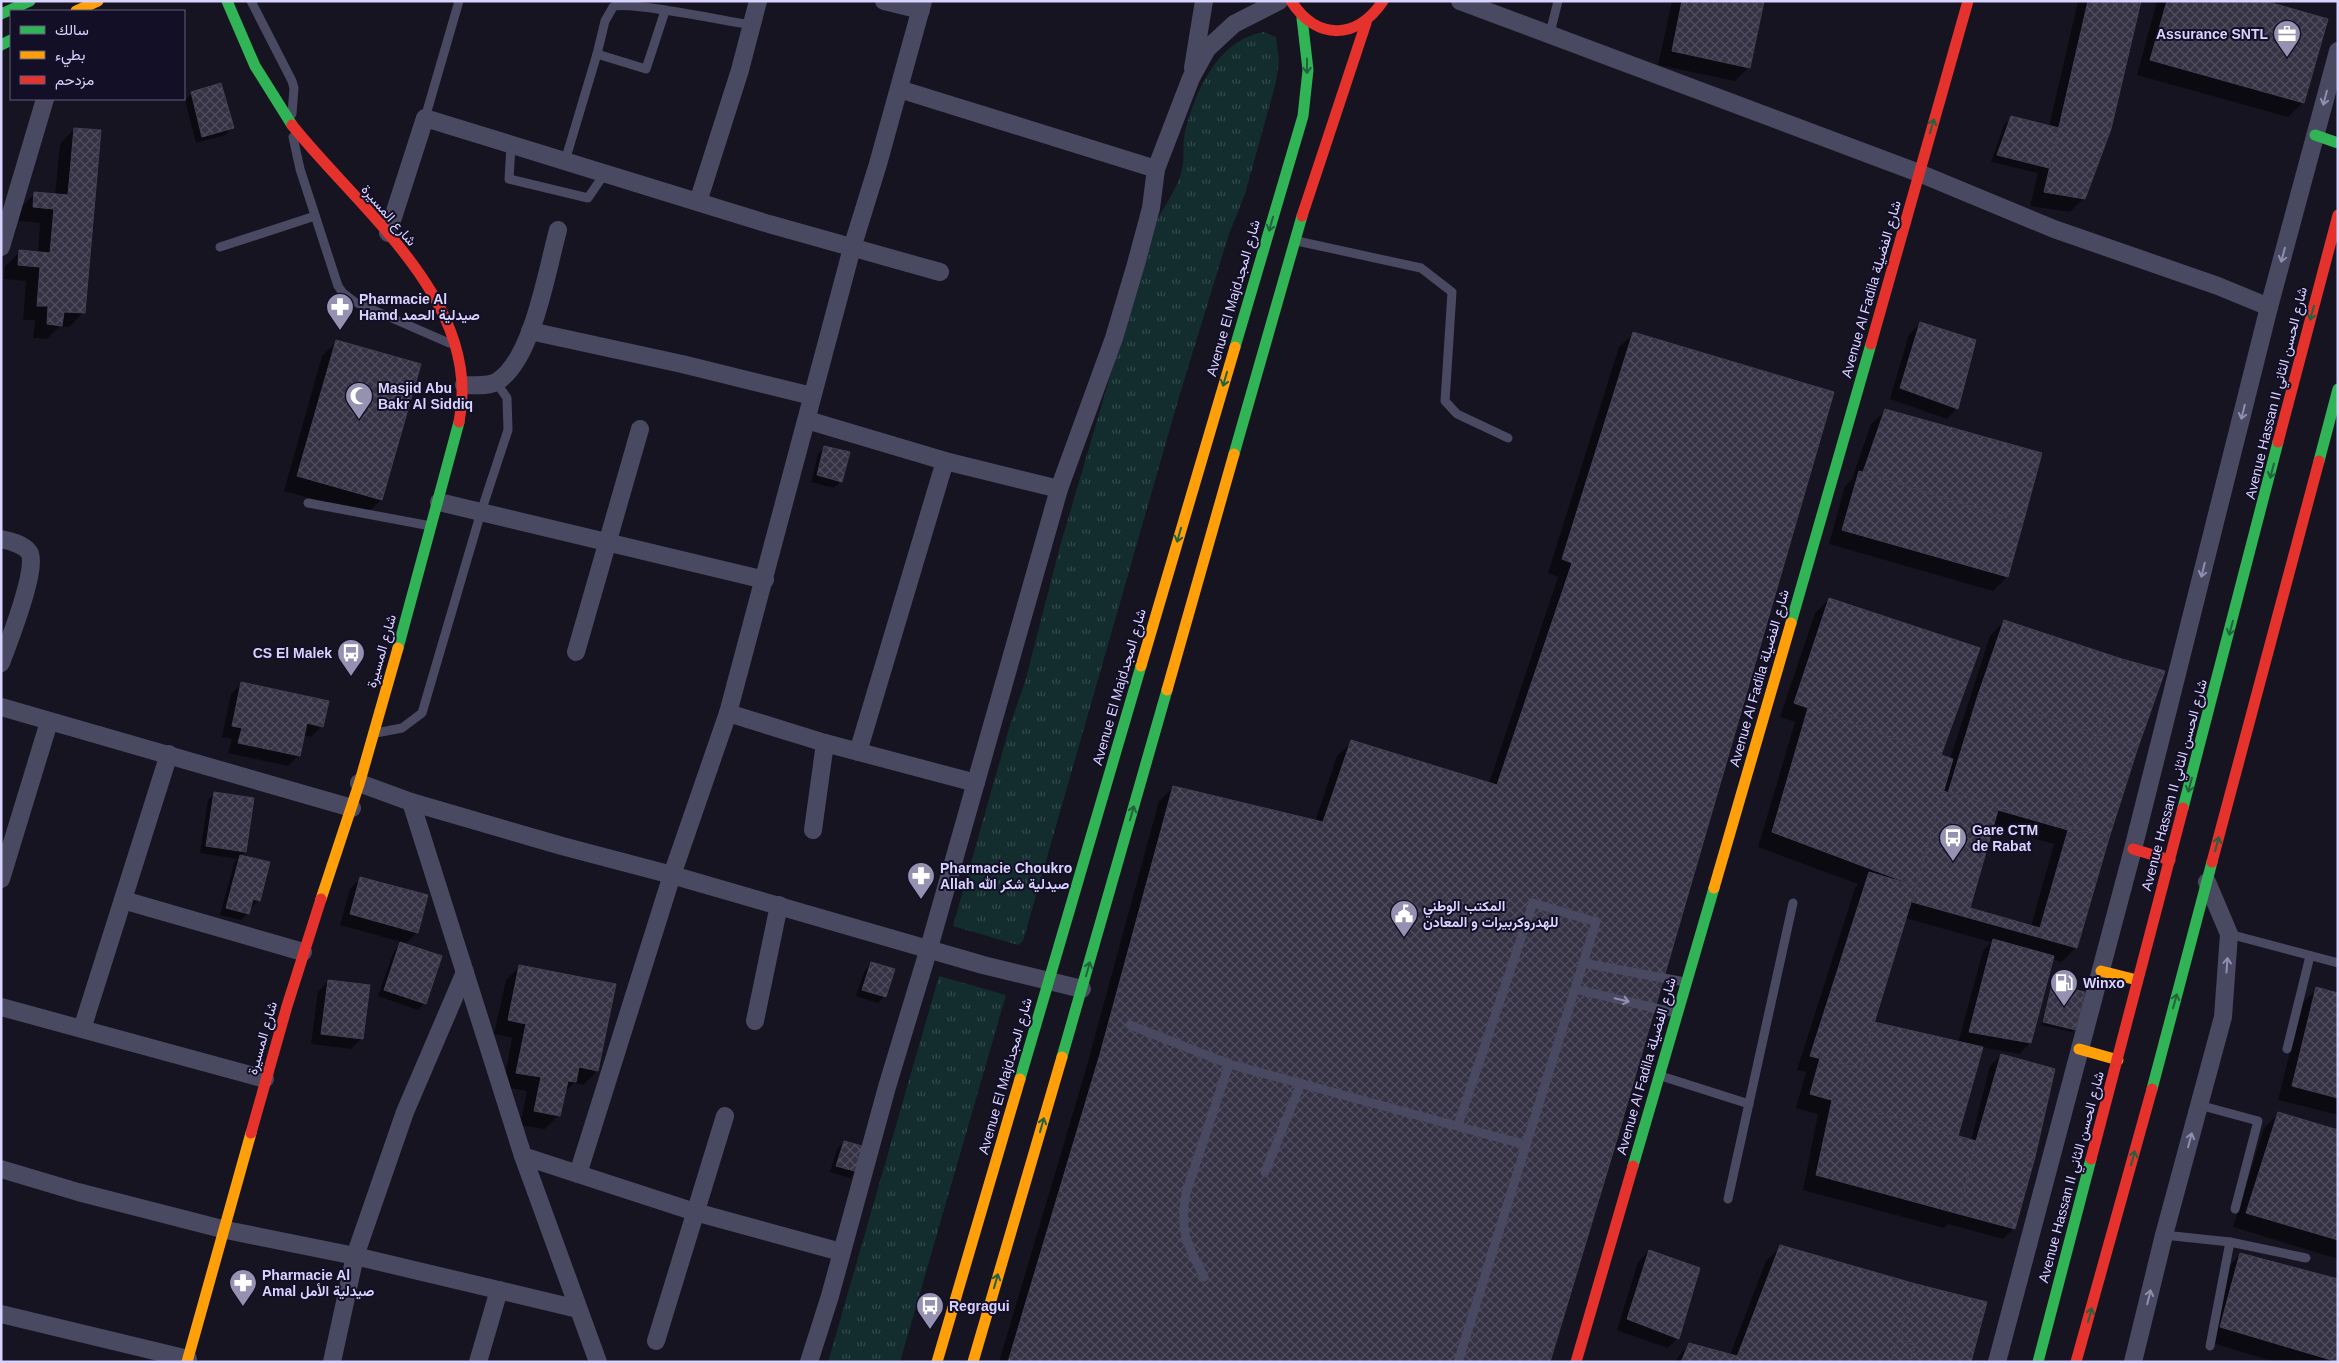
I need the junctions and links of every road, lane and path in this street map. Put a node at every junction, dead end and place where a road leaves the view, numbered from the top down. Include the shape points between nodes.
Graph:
1 (30, 1) edge
2 (98, 1) edge
3 (227, 1) edge
4 (251, 1) edge
5 (459, 1) edge
6 (758, 1) edge
7 (884, 1) edge
8 (1204, 1) edge
9 (1279, 1) edge
10 (1290, 1) edge
11 (1383, 1) edge
12 (1460, 1) edge
13 (1558, 1) edge
14 (1968, 1) edge
15 (922, 6) edge
16 (78, 10) edge
17 (665, 11) junction
18 (1, 14) edge
19 (1302, 18) junction
20 (1366, 23) junction
21 (751, 25) junction
22 (1550, 33) junction
23 (2338, 51) edge
24 (597, 54) junction
25 (1191, 78) junction
26 (899, 89) junction
27 (45, 100) edge
28 (425, 118) junction
29 (291, 124) junction
30 (2315, 135) junction
31 (2338, 143) edge
32 (511, 146) junction
33 (565, 161) junction
34 (1156, 169) junction
35 (605, 173) junction
36 (1919, 173) junction
37 (698, 202) junction
38 (2338, 215) edge
39 (315, 216) junction
40 (558, 230) dead end
41 (388, 233) junction
42 (1294, 240) junction
43 (1, 246) edge
44 (220, 247) dead end
45 (852, 248) junction
46 (940, 272) dead end
47 (2269, 307) junction
48 (530, 331) junction
49 (456, 347) junction
50 (496, 382) junction
51 (464, 385) junction
52 (2338, 389) edge
53 (812, 396) junction
54 (807, 420) junction
55 (640, 429) dead end
56 (1508, 438) dead end
57 (945, 461) junction
58 (1059, 489) junction
59 (439, 502) junction
60 (308, 504) dead end
61 (481, 512) junction
62 (432, 527) junction
63 (1, 539) edge
64 (606, 543) junction
65 (765, 580) junction
66 (576, 652) dead end
67 (1, 664) edge
68 (1, 707) edge
69 (728, 714) junction
70 (49, 722) junction
71 (374, 734) junction
72 (825, 743) junction
73 (858, 752) junction
74 (169, 754) junction
75 (359, 783) junction
76 (976, 783) junction
77 (411, 802) junction
78 (352, 808) junction
79 (813, 830) dead end
80 (2133, 849) junction
81 (2170, 860) junction
82 (672, 875) junction
83 (1, 879) edge
84 (2207, 882) junction
85 (123, 900) junction
86 (1793, 903) dead end
87 (779, 905) junction
88 (2229, 934) junction
89 (929, 948) junction
90 (303, 952) junction
91 (2310, 956) junction
92 (1584, 963) junction
93 (2338, 963) edge
94 (2101, 971) junction
95 (464, 972) junction
96 (2137, 980) junction
97 (1048, 981) junction
98 (1686, 982) junction
99 (1082, 989) junction
100 (1575, 989) junction
101 (1, 1007) edge
102 (1676, 1013) junction
103 (755, 1021) dead end
104 (1130, 1025) dead end
105 (82, 1029) junction
106 (2287, 1048) dead end
107 (2079, 1049) junction
108 (2118, 1060) junction
109 (1229, 1064) junction
110 (1659, 1075) junction
111 (265, 1078) junction
112 (1301, 1083) junction
113 (1749, 1104) junction
114 (2199, 1105) junction
115 (725, 1116) dead end
116 (1458, 1125) junction
117 (1526, 1145) junction
118 (523, 1156) junction
119 (1, 1169) edge
120 (1265, 1172) dead end
121 (578, 1174) junction
122 (1728, 1199) dead end
123 (2235, 1210) dead end
124 (695, 1212) junction
125 (226, 1230) junction
126 (2164, 1235) junction
127 (2230, 1242) junction
128 (841, 1252) junction
129 (355, 1256) junction
130 (2306, 1258) dead end
131 (1204, 1277) dead end
132 (499, 1290) junction
133 (578, 1309) junction
134 (1, 1314) edge
135 (656, 1340) dead end
136 (2210, 1346) dead end
137 (188, 1360) edge
138 (332, 1362) edge
139 (478, 1362) edge
140 (598, 1362) edge
141 (809, 1362) edge
142 (937, 1362) edge
143 (973, 1362) edge
144 (1458, 1362) edge
145 (1576, 1362) edge
146 (1997, 1362) edge
147 (2038, 1362) edge
148 (2076, 1362) edge
149 (2133, 1362) edge

1 - 18 main road
2 - 16 main road
3 - 29 main road, شارع المسيرة via 240,36
4 - 29 lane via 292,81
5 - 28 lane
6 - 21 street
7 - 15 street
8 - 25 street
9 - 25 street via 1224,32 1207,49
10 - 19 main road
11 - 20 main road
12 - 22 street
13 - 22 lane
36 -> 14 main road, Avenue Al Fadila شارع الفضيلة
15 - 26 street
17 - 21 lane
17 - 24 lane via 623,4 613,7 605,20
17 - 24 lane via 646,69
19 - 20 main road via 1319,28 1340,32
19 -> 97 main road, Avenue El Majdشارع المجد via 1308,70 1303,116
20 - 42 main road
21 - 37 street
22 - 36 street
23 -> 30 street
24 - 33 lane
25 - 34 street
26 - 34 street
26 - 45 street
27 - 43 street
28 - 32 street
28 - 41 street
29 - 39 lane via 300,169
29 - 41 main road, شارع المسيرة
30 - 31 main road
30 -> 47 street
32 - 33 street
32 - 35 lane via 509,179 588,198
33 - 35 street
34 - 58 street via 1151,208 1136,264
35 - 37 street
36 - 47 street via 2054,229
36 - 98 main road, Avenue Al Fadila شارع الفضيلة
37 - 45 street
38 -> 81 main road, Avenue Hassan II شارع الحسن الثاني
39 - 44 lane
39 - 49 lane via 343,293 356,302
40 - 48 street
41 - 49 main road, شارع المسيرة via 440,308
42 - 56 lane via 1421,268 1452,292 1445,401 1456,414
99 -> 42 main road
45 - 46 street
45 - 53 street
47 -> 80 street
48 - 50 street via 521,353
48 - 53 street
49 - 51 main road, شارع المسيرة
50 - 51 street
50 - 61 lane via 507,398 508,430
51 - 59 main road, شارع المسيرة via 458,431
84 -> 52 main road
53 - 54 street
54 - 57 street
54 - 65 street
55 - 64 street
57 - 58 street
57 - 73 street
58 - 76 street
59 - 61 street
59 - 62 main road, شارع المسيرة
60 - 62 lane
61 - 64 street
61 - 71 lane via 422,713 402,728
62 - 71 main road, شارع المسيرة
63 - 67 street via 28,550 32,558 30,578
64 - 65 street
64 - 66 street
65 - 69 street
68 - 70 street
69 - 72 street
69 - 82 street
70 - 74 street
70 - 83 street
71 - 75 main road, شارع المسيرة
72 - 73 street
72 - 79 street
73 - 76 street
74 - 78 street
74 - 85 street
75 - 77 street
75 - 78 main road, شارع المسيرة
76 - 89 street
77 - 82 street
77 - 95 street
78 - 90 main road, شارع المسيرة
80 - 81 main road
80 - 94 street
81 - 96 main road, Avenue Hassan II شارع الحسن الثاني
82 - 87 street
82 - 121 street
84 - 88 street
148 -> 84 main road
85 - 90 street
85 - 105 street
86 - 113 lane
87 - 89 street
87 - 103 street
88 - 91 lane
114 -> 88 street via 2223,1017
89 - 97 street
89 - 128 street
90 - 111 main road, شارع المسيرة
91 - 93 lane
91 - 106 lane
92 - 98 lane
92 - 100 lane
92 - 116 lane via 1596,922 1533,903
94 - 96 main road
94 - 107 street
95 - 118 street
95 - 129 street via 404,1112
96 - 108 main road, Avenue Hassan II شارع الحسن الثاني
97 - 99 street
97 - 142 main road, Avenue El Majdشارع المجد
98 - 102 main road, Avenue Al Fadila شارع الفضيلة
143 -> 99 main road
100 -> 102 lane
100 - 117 lane
101 - 105 street
102 - 110 main road, Avenue Al Fadila شارع الفضيلة
104 - 109 lane
105 - 111 street
107 - 108 main road
107 - 146 street
108 - 147 main road, Avenue Hassan II شارع الحسن الثاني
109 - 112 lane
109 - 131 lane via 1182,1214 1185,1238
110 - 113 lane
110 - 145 main road, Avenue Al Fadila شارع الفضيلة
111 - 125 main road, شارع المسيرة
112 - 116 lane
112 - 120 lane
113 - 122 lane
114 - 123 lane via 2258,1121
126 -> 114 street
115 - 124 street
116 - 117 lane
117 - 144 lane
118 - 121 street
118 - 133 street
119 - 125 street
121 - 124 street
124 - 128 street
124 - 135 street
125 - 129 street
125 - 137 main road, شارع المسيرة
126 - 127 lane
149 -> 126 street
127 - 130 lane
127 - 136 lane
128 - 141 street
129 - 132 street
129 - 138 street
132 - 133 street
132 - 139 street
133 - 140 street
134 - 137 street

